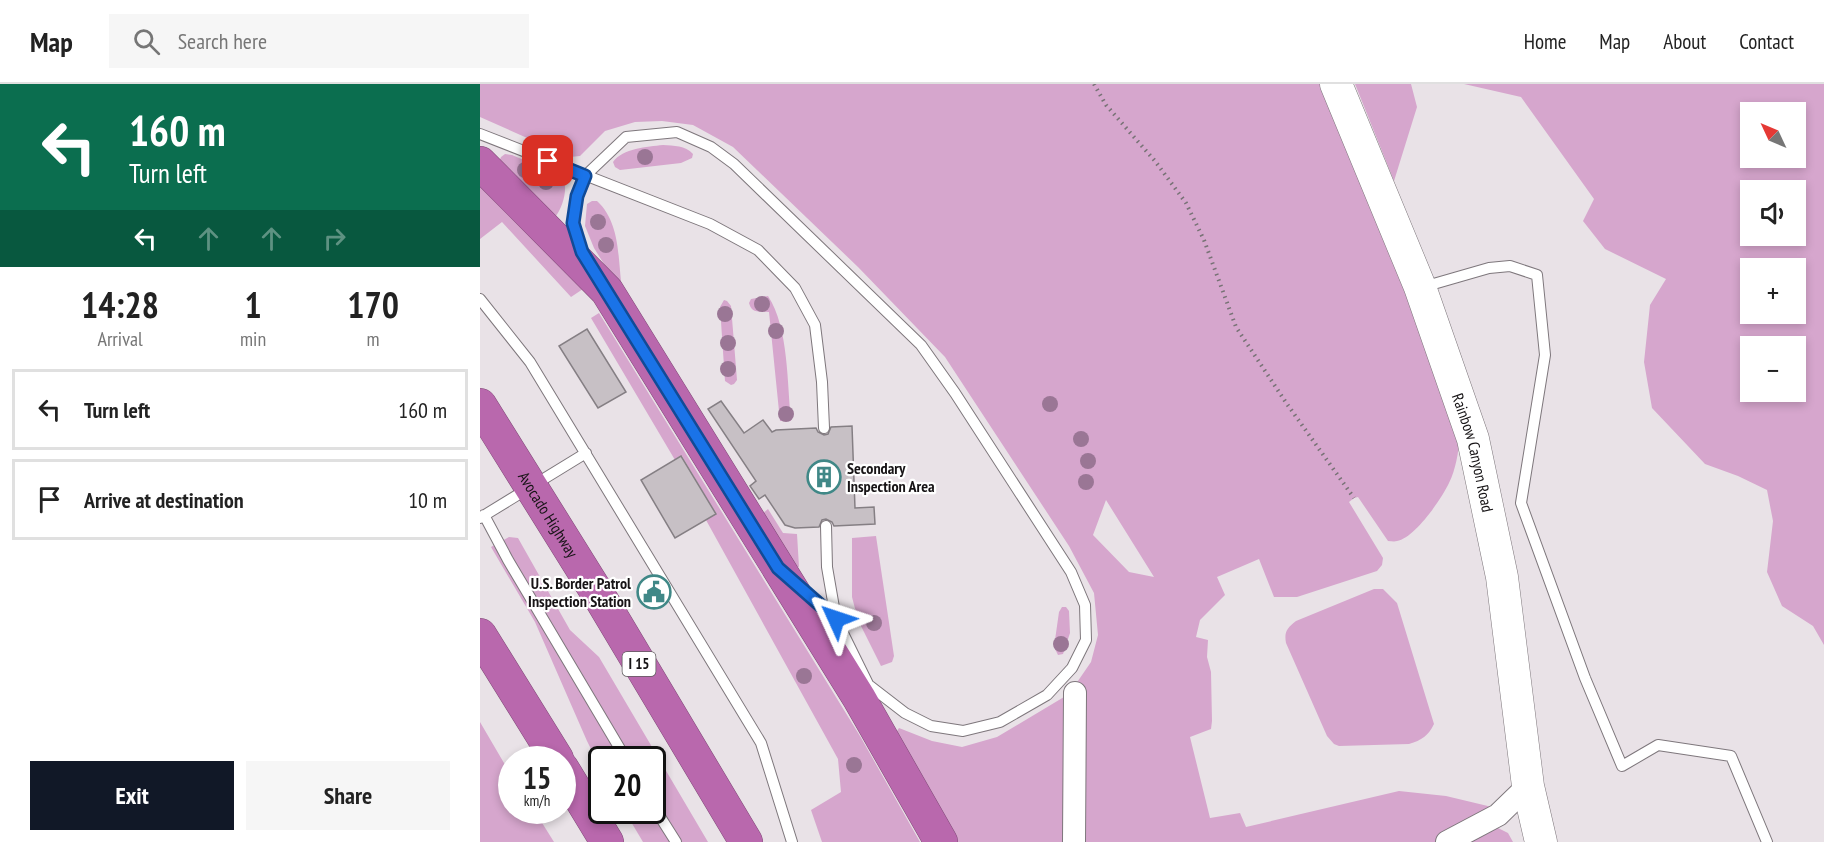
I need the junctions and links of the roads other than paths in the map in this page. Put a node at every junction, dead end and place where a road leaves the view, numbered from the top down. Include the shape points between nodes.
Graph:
1 (1336, 84) edge
2 (480, 134) edge
3 (480, 163) edge
4 (585, 176) junction
5 (1420, 287) junction
6 (607, 291) junction
7 (480, 299) edge
8 (480, 405) edge
9 (824, 428) dead end
10 (586, 453) junction
11 (531, 487) junction
12 (482, 516) edge
13 (826, 526) dead end
14 (778, 568) junction
15 (836, 619) junction
16 (480, 635) edge
17 (870, 686) junction
18 (1075, 693) dead end
19 (549, 746) edge
20 (618, 746) edge
21 (1528, 786) junction
22 (576, 791) edge
23 (924, 810) junction
24 (665, 824) edge
25 (607, 842) edge
26 (676, 842) edge
27 (746, 842) edge
28 (792, 842) edge
29 (941, 842) edge
30 (1074, 842) edge
31 (1447, 842) edge
32 (1541, 842) edge
33 (1767, 842) edge

1 - 5 main road, Rainbow Canyon Road
2 - 4 lane
3 - 6 highway
4 - 6 lane via 573,223 582,252
4 - 9 lane via 710,224 758,250 795,288 814,325
4 - 17 lane via 626,137 677,132 711,147 734,164 921,345 1071,572 1084,605 1086,640 1072,668 1047,695 1000,722 963,731 930,726
5 - 21 main road, Rainbow Canyon Road via 1475,450 1502,577
5 - 33 lane via 1489,268 1510,266 1537,275 1545,355 1521,503 1585,678 1622,766 1658,745 1731,756
6 - 14 highway
7 - 10 lane via 530,362
8 - 11 highway, Avocado Highway / I 15
10 - 11 lane
10 - 28 lane via 761,743
11 - 12 lane
11 - 27 highway, Avocado Highway / I 15
12 - 20 lane
13 - 15 lane via 827,567
14 - 15 lane
14 - 23 highway
15 - 17 lane
16 - 19 highway
17 - 23 lane
18 - 30 street
21 - 31 street via 1498,815
21 - 32 main road, Rainbow Canyon Road
22 - 25 highway
23 - 29 highway
24 - 26 lane

